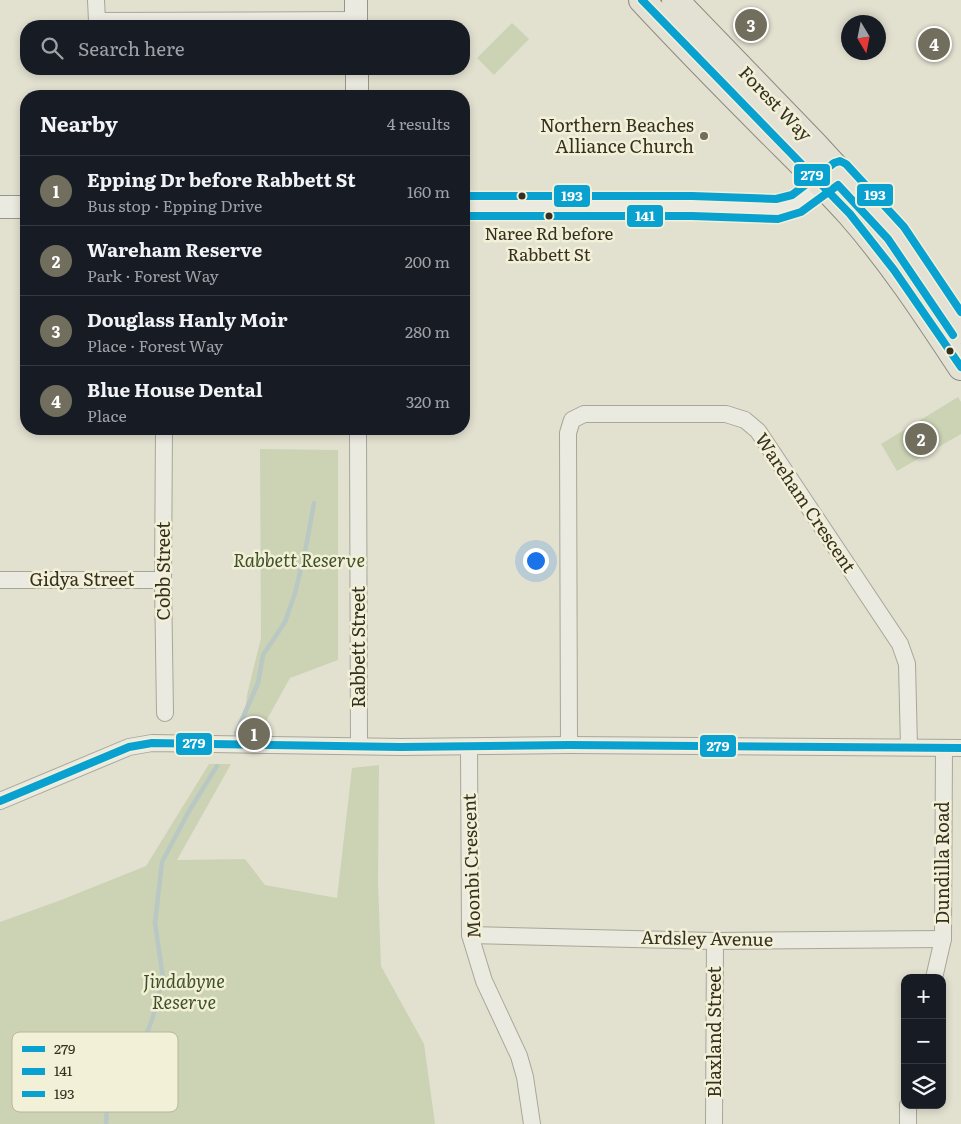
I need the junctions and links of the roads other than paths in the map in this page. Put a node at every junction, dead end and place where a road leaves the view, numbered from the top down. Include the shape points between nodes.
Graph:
1 (96, 0) edge
2 (675, 0) edge
3 (646, 1) edge
4 (356, 16) edge
5 (97, 20) edge
6 (149, 20) edge
7 (357, 75) edge
8 (357, 90) edge
9 (831, 178) junction
10 (470, 206) edge
11 (0, 207) edge
12 (20, 207) edge
13 (961, 330) edge
14 (961, 367) edge
15 (164, 435) edge
16 (358, 435) edge
17 (0, 580) edge
18 (163, 580) junction
19 (165, 713) dead end
20 (569, 745) junction
21 (359, 746) junction
22 (468, 747) junction
23 (909, 747) junction
24 (944, 748) junction
25 (961, 748) edge
26 (0, 800) edge
27 (470, 935) junction
28 (943, 939) junction
29 (715, 940) junction
30 (935, 974) edge
31 (908, 1109) edge
32 (532, 1124) edge
33 (714, 1124) edge
34 (908, 1124) edge

1 - 5 street
2 - 9 main road, Forest Way
3 - 9 main road, Forest Way
4 - 6 street
7 - 8 main road
9 - 10 main road via 796,204 777,209
9 - 13 main road, Forest Way via 896,234
9 - 14 main road, Forest Way via 850,214 896,270
11 - 12 main road
15 - 18 street, Cobb Street
16 - 21 street, Rabbett Street
17 - 18 street, Gidya Street
18 - 19 street, Cobb Street
20 - 22 street
20 - 23 street
20 - 23 street, Wareham Crescent via 568,433 572,420 584,414 726,414 744,420 758,431 900,644 907,664
21 - 22 street
21 - 26 street via 144,744 128,747
22 - 27 street, Moonbi Crescent
23 - 24 street
24 - 25 street
24 - 28 street, Dundilla Road
27 - 29 street, Ardsley Avenue
27 - 32 street, Moonbi Crescent via 484,981 519,1056
28 - 29 street, Ardsley Avenue
28 - 30 street, Dundilla Road
29 - 33 street, Blaxland Street
31 - 34 street

